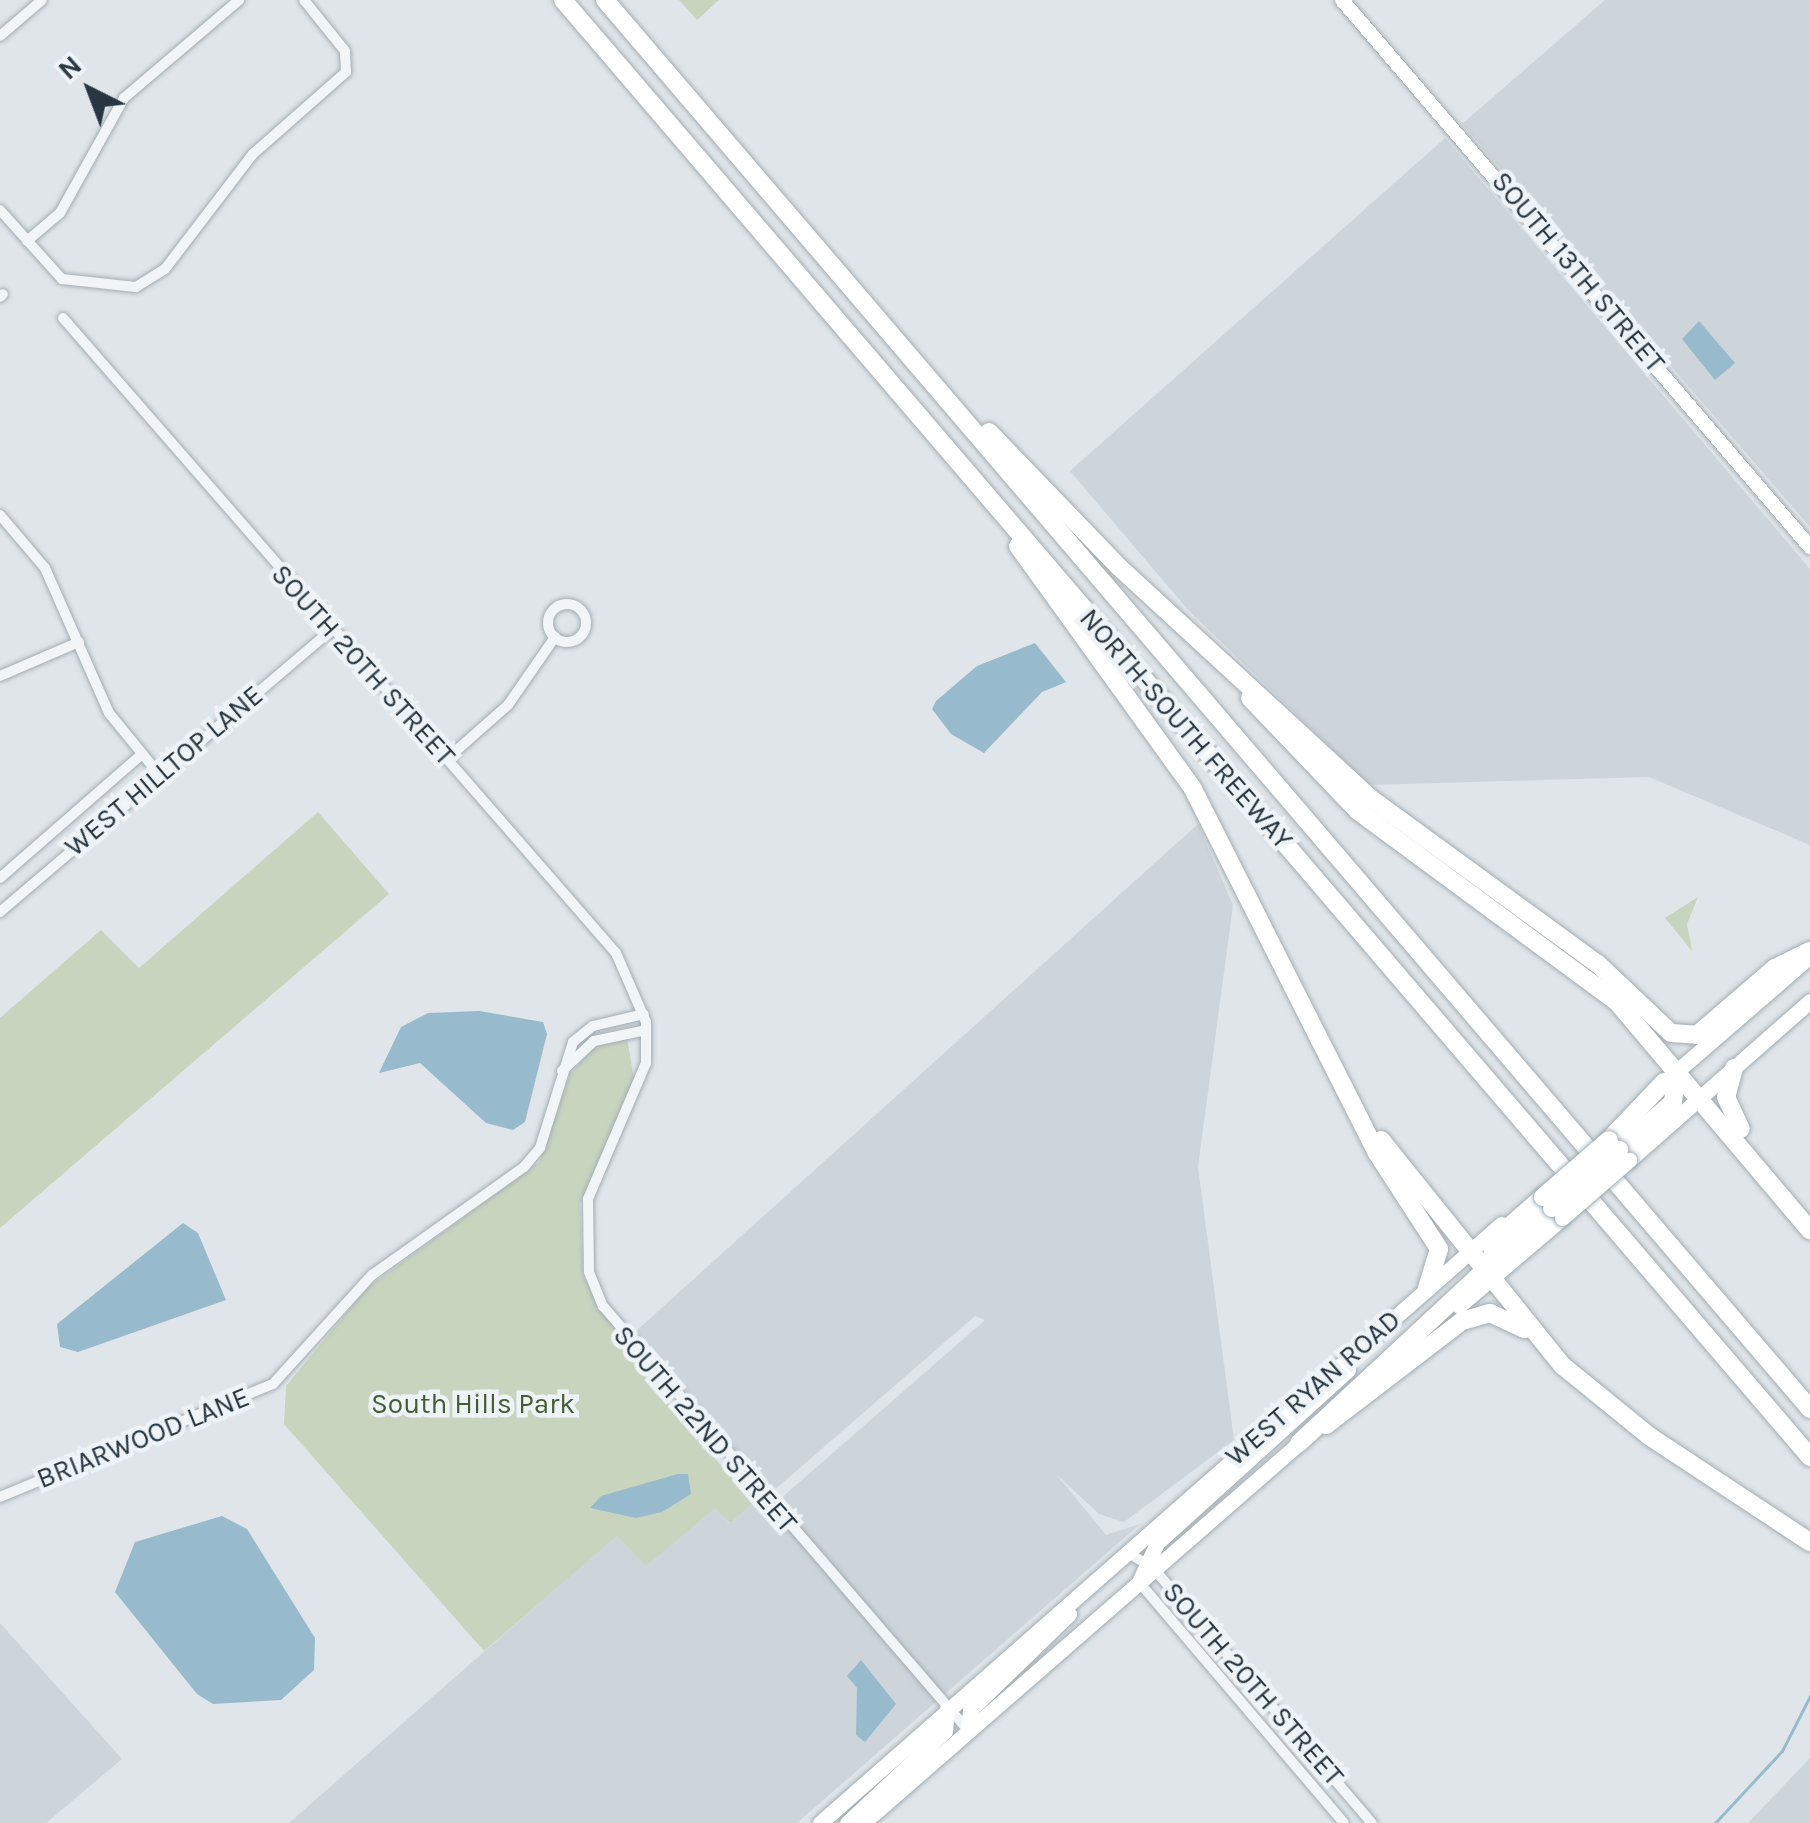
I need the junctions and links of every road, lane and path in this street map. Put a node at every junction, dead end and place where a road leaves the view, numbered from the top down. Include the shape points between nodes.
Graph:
1 (42, 0) edge
2 (239, 0) edge
3 (304, 0) edge
4 (563, 0) edge
5 (605, 0) edge
6 (1342, 0) edge
7 (0, 36) edge
8 (0, 210) edge
9 (27, 241) junction
10 (63, 318) dead end
11 (889, 331) junction
12 (979, 486) junction
13 (0, 515) edge
14 (1810, 548) edge
15 (329, 632) junction
16 (554, 637) dead end
17 (79, 642) junction
18 (1218, 660) junction
19 (0, 676) edge
20 (141, 755) junction
21 (448, 758) junction
22 (158, 773) junction
23 (0, 878) edge
24 (0, 912) edge
25 (1810, 954) edge
26 (1810, 1001) edge
27 (646, 1022) junction
28 (1734, 1068) junction
29 (1671, 1076) junction
30 (1700, 1097) junction
31 (1369, 1129) junction
32 (1615, 1146) junction
33 (1549, 1204) junction
34 (1808, 1227) edge
35 (1470, 1251) junction
36 (1488, 1269) junction
37 (1427, 1288) junction
38 (1537, 1338) junction
39 (1810, 1408) edge
40 (1299, 1443) junction
41 (1810, 1457) edge
42 (0, 1497) edge
43 (1810, 1542) edge
44 (1141, 1560) junction
45 (1138, 1582) junction
46 (1088, 1586) junction
47 (947, 1709) junction
48 (968, 1730) junction
49 (820, 1823) edge
50 (847, 1823) edge
51 (863, 1823) edge
52 (1344, 1823) edge
53 (1372, 1823) edge

1 - 7 street
2 - 9 street via 124,98 60,213
3 - 9 street via 350,64 252,154 174,260 136,287 62,280
4 - 12 highway, NORTH-SOUTH FREEWAY
5 - 11 highway, NORTH-SOUTH FREEWAY
6 - 14 street, SOUTH 13TH STREET
8 - 9 street
10 - 15 street, SOUTH 20TH STREET
11 - 18 highway
11 - 39 highway, NORTH-SOUTH FREEWAY
12 - 31 highway via 1194,790
12 - 41 highway, NORTH-SOUTH FREEWAY
13 - 17 street via 45,568
15 - 21 street, SOUTH 20TH STREET
15 - 22 street, WEST HILLTOP LANE
16 - 21 street via 516,696
17 - 19 street
17 - 20 street via 110,713
18 - 25 highway via 1370,798 1598,964 1671,1033 1698,1035 1775,968
18 - 29 highway via 1358,811 1576,968
20 - 22 street
20 - 23 street, WEST HILLTOP LANE
21 - 27 street, SOUTH 20TH STREET via 616,953
22 - 24 street, WEST HILLTOP LANE
25 - 29 main road
26 - 28 main road, WEST RYAN ROAD
27 - 42 street, BRIARWOOD LANE via 593,1026 573,1042 540,1148 524,1167 372,1275 273,1384
27 - 47 street, SOUTH 22ND STREET via 637,1094 588,1199 589,1272 602,1306
28 - 30 main road, WEST RYAN ROAD
28 - 34 highway via 1729,1111
29 - 30 highway
29 - 32 highway
30 - 32 main road, WEST RYAN ROAD
30 - 34 highway
31 - 35 highway
31 - 37 highway via 1439,1249
32 - 33 highway, bridge
32 - 33 main road, WEST RYAN ROAD, bridge
33 - 35 main road, WEST RYAN ROAD
33 - 36 main road, WEST RYAN ROAD
33 - 36 highway via 1496,1239
35 - 36 highway
35 - 37 main road, WEST RYAN ROAD
36 - 38 highway
36 - 40 highway
37 - 44 main road, WEST RYAN ROAD
38 - 40 highway via 1478,1314
38 - 43 highway via 1618,1413
40 - 44 main road, WEST RYAN ROAD
44 - 45 main road
44 - 46 main road, WEST RYAN ROAD
44 - 53 street, SOUTH 20TH STREET
45 - 48 main road
45 - 52 street, SOUTH 20TH STREET
46 - 47 main road, WEST RYAN ROAD
46 - 48 main road via 970,1710
47 - 48 street, SOUTH 22ND STREET
47 - 49 main road, WEST RYAN ROAD
47 - 50 main road via 945,1731
48 - 51 main road

